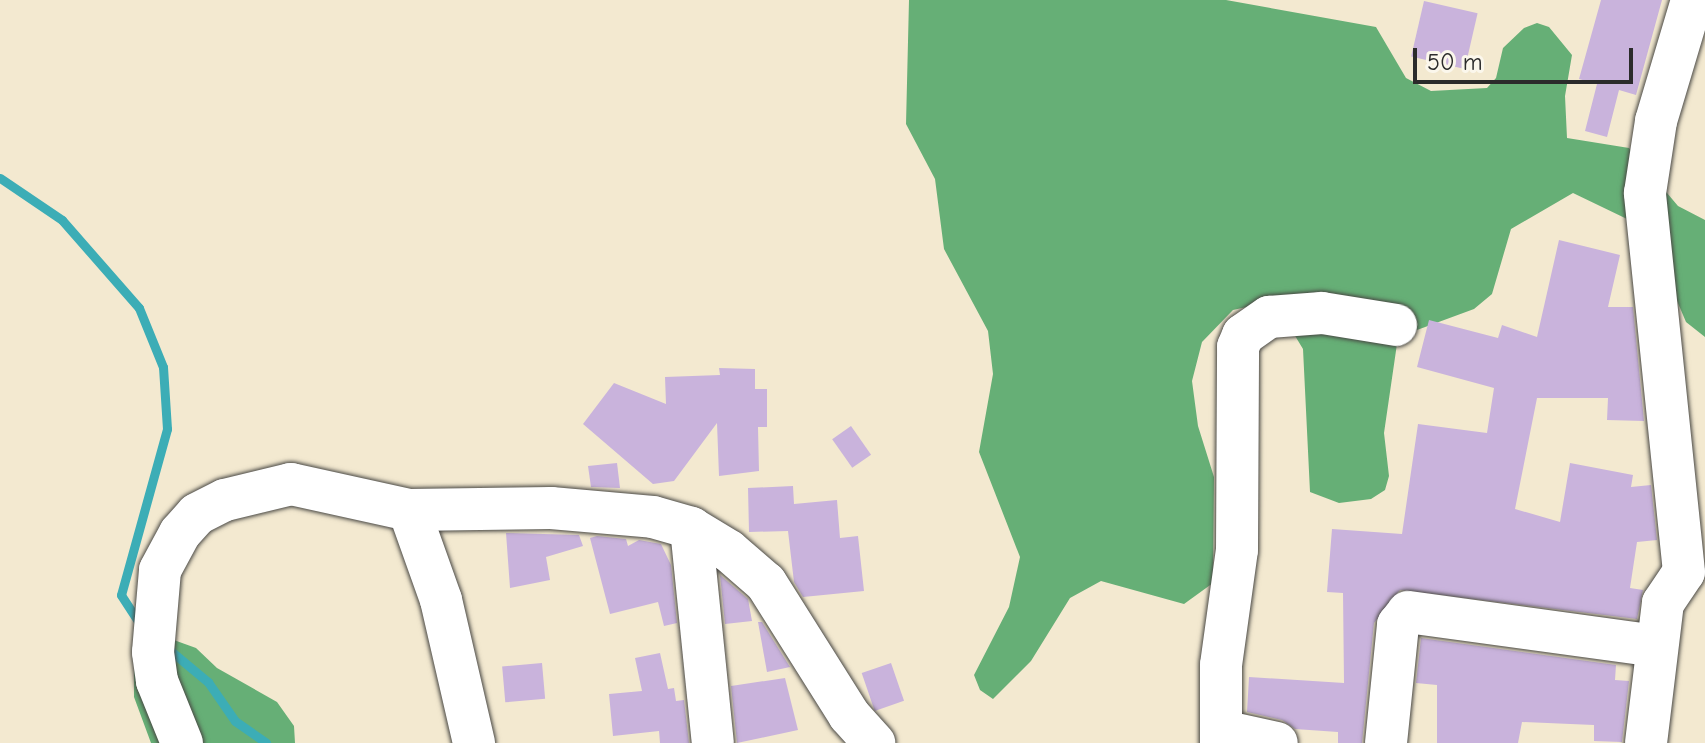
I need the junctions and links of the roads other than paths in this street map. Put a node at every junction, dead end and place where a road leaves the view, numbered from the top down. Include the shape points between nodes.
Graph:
1 (1692, 0) edge
2 (1396, 325) dead end
3 (409, 510) junction
4 (691, 528) junction
5 (1695, 570) edge
6 (1656, 646) junction
7 (1222, 737) edge
8 (182, 743) edge
9 (474, 743) edge
10 (713, 743) edge
11 (874, 743) edge
12 (1277, 743) edge
13 (1386, 743) edge
14 (1646, 743) edge

1 - 5 street via 1656,121 1645,193
2 - 7 street via 1322,313 1269,317 1243,335 1238,347 1237,550 1221,665
3 - 4 street via 551,508 653,517
3 - 8 street via 291,484 225,500 197,514 160,570 153,652 157,681
3 - 9 street via 441,600
4 - 10 street
4 - 11 street via 766,583 849,715
5 - 6 street via 1663,603
6 - 13 street via 1408,612 1398,625
6 - 14 street
7 - 12 street

